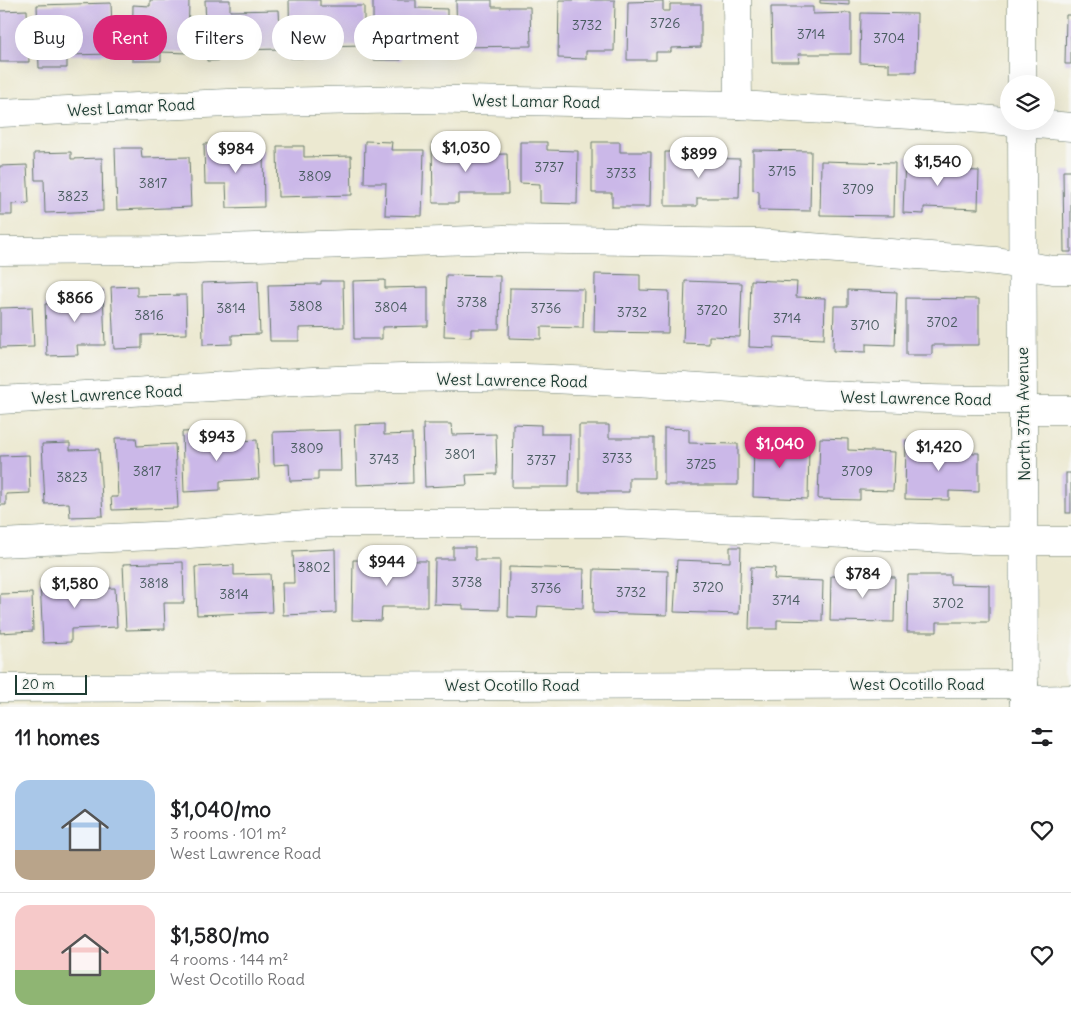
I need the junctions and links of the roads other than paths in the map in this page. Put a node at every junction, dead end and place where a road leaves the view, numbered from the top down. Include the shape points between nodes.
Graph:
1 (737, 0) edge
2 (1022, 0) edge
3 (1022, 75) edge
4 (738, 105) junction
5 (0, 114) edge
6 (1000, 121) edge
7 (1055, 125) edge
8 (1071, 127) edge
9 (1022, 130) edge
10 (0, 251) edge
11 (1021, 265) junction
12 (1071, 270) edge
13 (0, 400) edge
14 (1023, 405) junction
15 (1071, 410) edge
16 (1025, 541) junction
17 (1071, 541) edge
18 (0, 543) edge
19 (0, 688) edge
20 (1024, 697) edge
21 (1071, 700) edge

1 - 4 street
2 - 3 street
4 - 5 street, West Lamar Road via 413,99 228,103
4 - 6 street, West Lamar Road
7 - 8 street, West Lamar Road
9 - 11 street, North 37th Avenue
10 - 11 street via 160,250 504,239 758,243 996,260
11 - 12 street
11 - 14 street, North 37th Avenue
13 - 14 street, West Lawrence Road via 369,378 524,378
14 - 15 street, West Lawrence Road
14 - 16 street, North 37th Avenue
16 - 17 street
16 - 18 street via 616,523 332,523 176,535
16 - 20 street, North 37th Avenue
19 - 20 street, West Ocotillo Road
20 - 21 street, West Ocotillo Road

